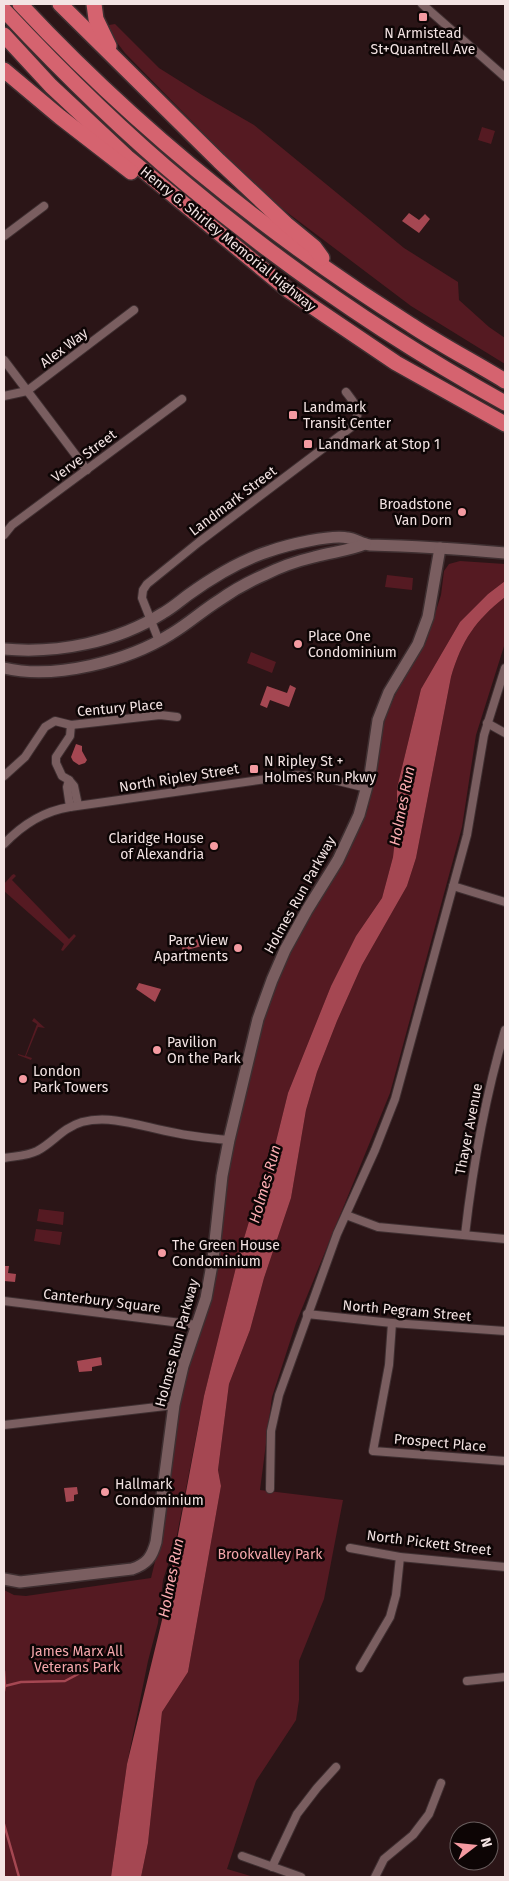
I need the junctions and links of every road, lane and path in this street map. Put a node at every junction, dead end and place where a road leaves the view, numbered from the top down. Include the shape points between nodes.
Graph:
1 (20, 4) edge
2 (60, 4) edge
3 (94, 4) edge
4 (422, 4) edge
5 (4, 10) edge
6 (4, 35) edge
7 (4, 70) edge
8 (130, 73) junction
9 (505, 77) edge
10 (44, 206) dead end
11 (4, 236) edge
12 (332, 272) junction
13 (269, 275) junction
14 (134, 310) dead end
15 (4, 360) edge
16 (505, 381) edge
17 (27, 392) junction
18 (346, 392) dead end
19 (4, 396) edge
20 (182, 399) dead end
21 (505, 403) edge
22 (505, 424) edge
23 (87, 470) junction
24 (4, 535) edge
25 (365, 544) junction
26 (440, 548) junction
27 (505, 553) edge
28 (150, 621) junction
29 (159, 641) junction
30 (4, 649) edge
31 (4, 668) edge
32 (505, 668) edge
33 (177, 717) dead end
34 (487, 723) junction
35 (71, 725) junction
36 (505, 733) edge
37 (4, 776) edge
38 (367, 788) junction
39 (74, 806) junction
40 (4, 844) edge
41 (453, 886) junction
42 (505, 902) edge
43 (505, 1030) edge
44 (229, 1140) junction
45 (4, 1158) edge
46 (346, 1215) junction
47 (465, 1235) junction
48 (505, 1239) edge
49 (4, 1301) edge
50 (307, 1314) junction
51 (392, 1322) junction
52 (197, 1325) junction
53 (505, 1331) edge
54 (174, 1405) junction
55 (4, 1425) edge
56 (505, 1461) edge
57 (270, 1489) dead end
58 (350, 1548) dead end
59 (400, 1557) junction
60 (505, 1567) edge
61 (4, 1579) edge
62 (360, 1668) dead end
63 (505, 1677) edge
64 (467, 1681) dead end
65 (336, 1767) dead end
66 (441, 1783) dead end
67 (242, 1856) dead end
68 (272, 1866) junction
69 (301, 1877) edge
70 (375, 1877) edge

1 - 12 highway via 132,116 267,226
2 - 8 highway
3 - 8 highway via 101,33
4 - 9 street
5 - 21 highway via 127,133 254,239 426,358
6 - 13 highway, Henry G. Shirley Memorial Highway via 51,86 120,151
7 - 13 highway via 120,164
8 - 12 highway via 286,224 314,247
10 - 11 street
12 - 16 highway via 411,325
13 - 22 highway, Henry G. Shirley Memorial Highway via 396,363
14 - 17 street, Alex Way
15 - 17 street
17 - 19 street, Alex Way
17 - 23 street
18 - 28 street, Landmark Street via 357,406 359,416 354,425 147,584 142,598
20 - 23 street, Verve Street
23 - 24 street, Verve Street via 12,525
25 - 26 street
25 - 28 street via 347,537 332,538 270,551 220,574
25 - 29 street via 264,574
26 - 27 street
26 - 38 street, Holmes Run Parkway via 428,617 418,644 389,692 378,720
28 - 29 street, Landmark Street
28 - 30 street via 92,642 50,650
29 - 31 street via 121,657 82,667 56,671
32 - 34 street
33 - 35 street, Century Place via 160,715
34 - 36 street
34 - 41 street via 470,819
35 - 37 street via 55,720 50,723 25,757
35 - 39 street, Century Place via 70,736 56,758 58,770 69,780
38 - 39 street, North Ripley Street via 322,777 294,775
38 - 44 street, Holmes Run Parkway via 345,847 294,932 272,980 254,1031
39 - 40 street, North Ripley Street via 37,818
41 - 42 street
41 - 46 street via 395,1099
43 - 47 street, Thayer Avenue via 480,1133
44 - 45 street via 176,1134 121,1121 97,1120 66,1128 33,1152
44 - 52 street, Holmes Run Parkway via 213,1259
46 - 47 street via 378,1227
46 - 50 street
47 - 48 street
49 - 52 street, Canterbury Square
50 - 51 street, North Pegram Street
50 - 57 street via 274,1414
51 - 53 street, North Pegram Street
51 - 56 street, Prospect Place via 388,1373 373,1451
52 - 54 street, Holmes Run Parkway
54 - 55 street
54 - 61 street, Holmes Run Parkway via 156,1542 150,1560 126,1570 20,1582
58 - 59 street, North Pickett Street
59 - 60 street, North Pickett Street
59 - 62 street via 394,1606
63 - 64 street
65 - 68 street via 297,1814
66 - 70 street via 429,1814 413,1835 384,1859
67 - 68 street
68 - 69 street

